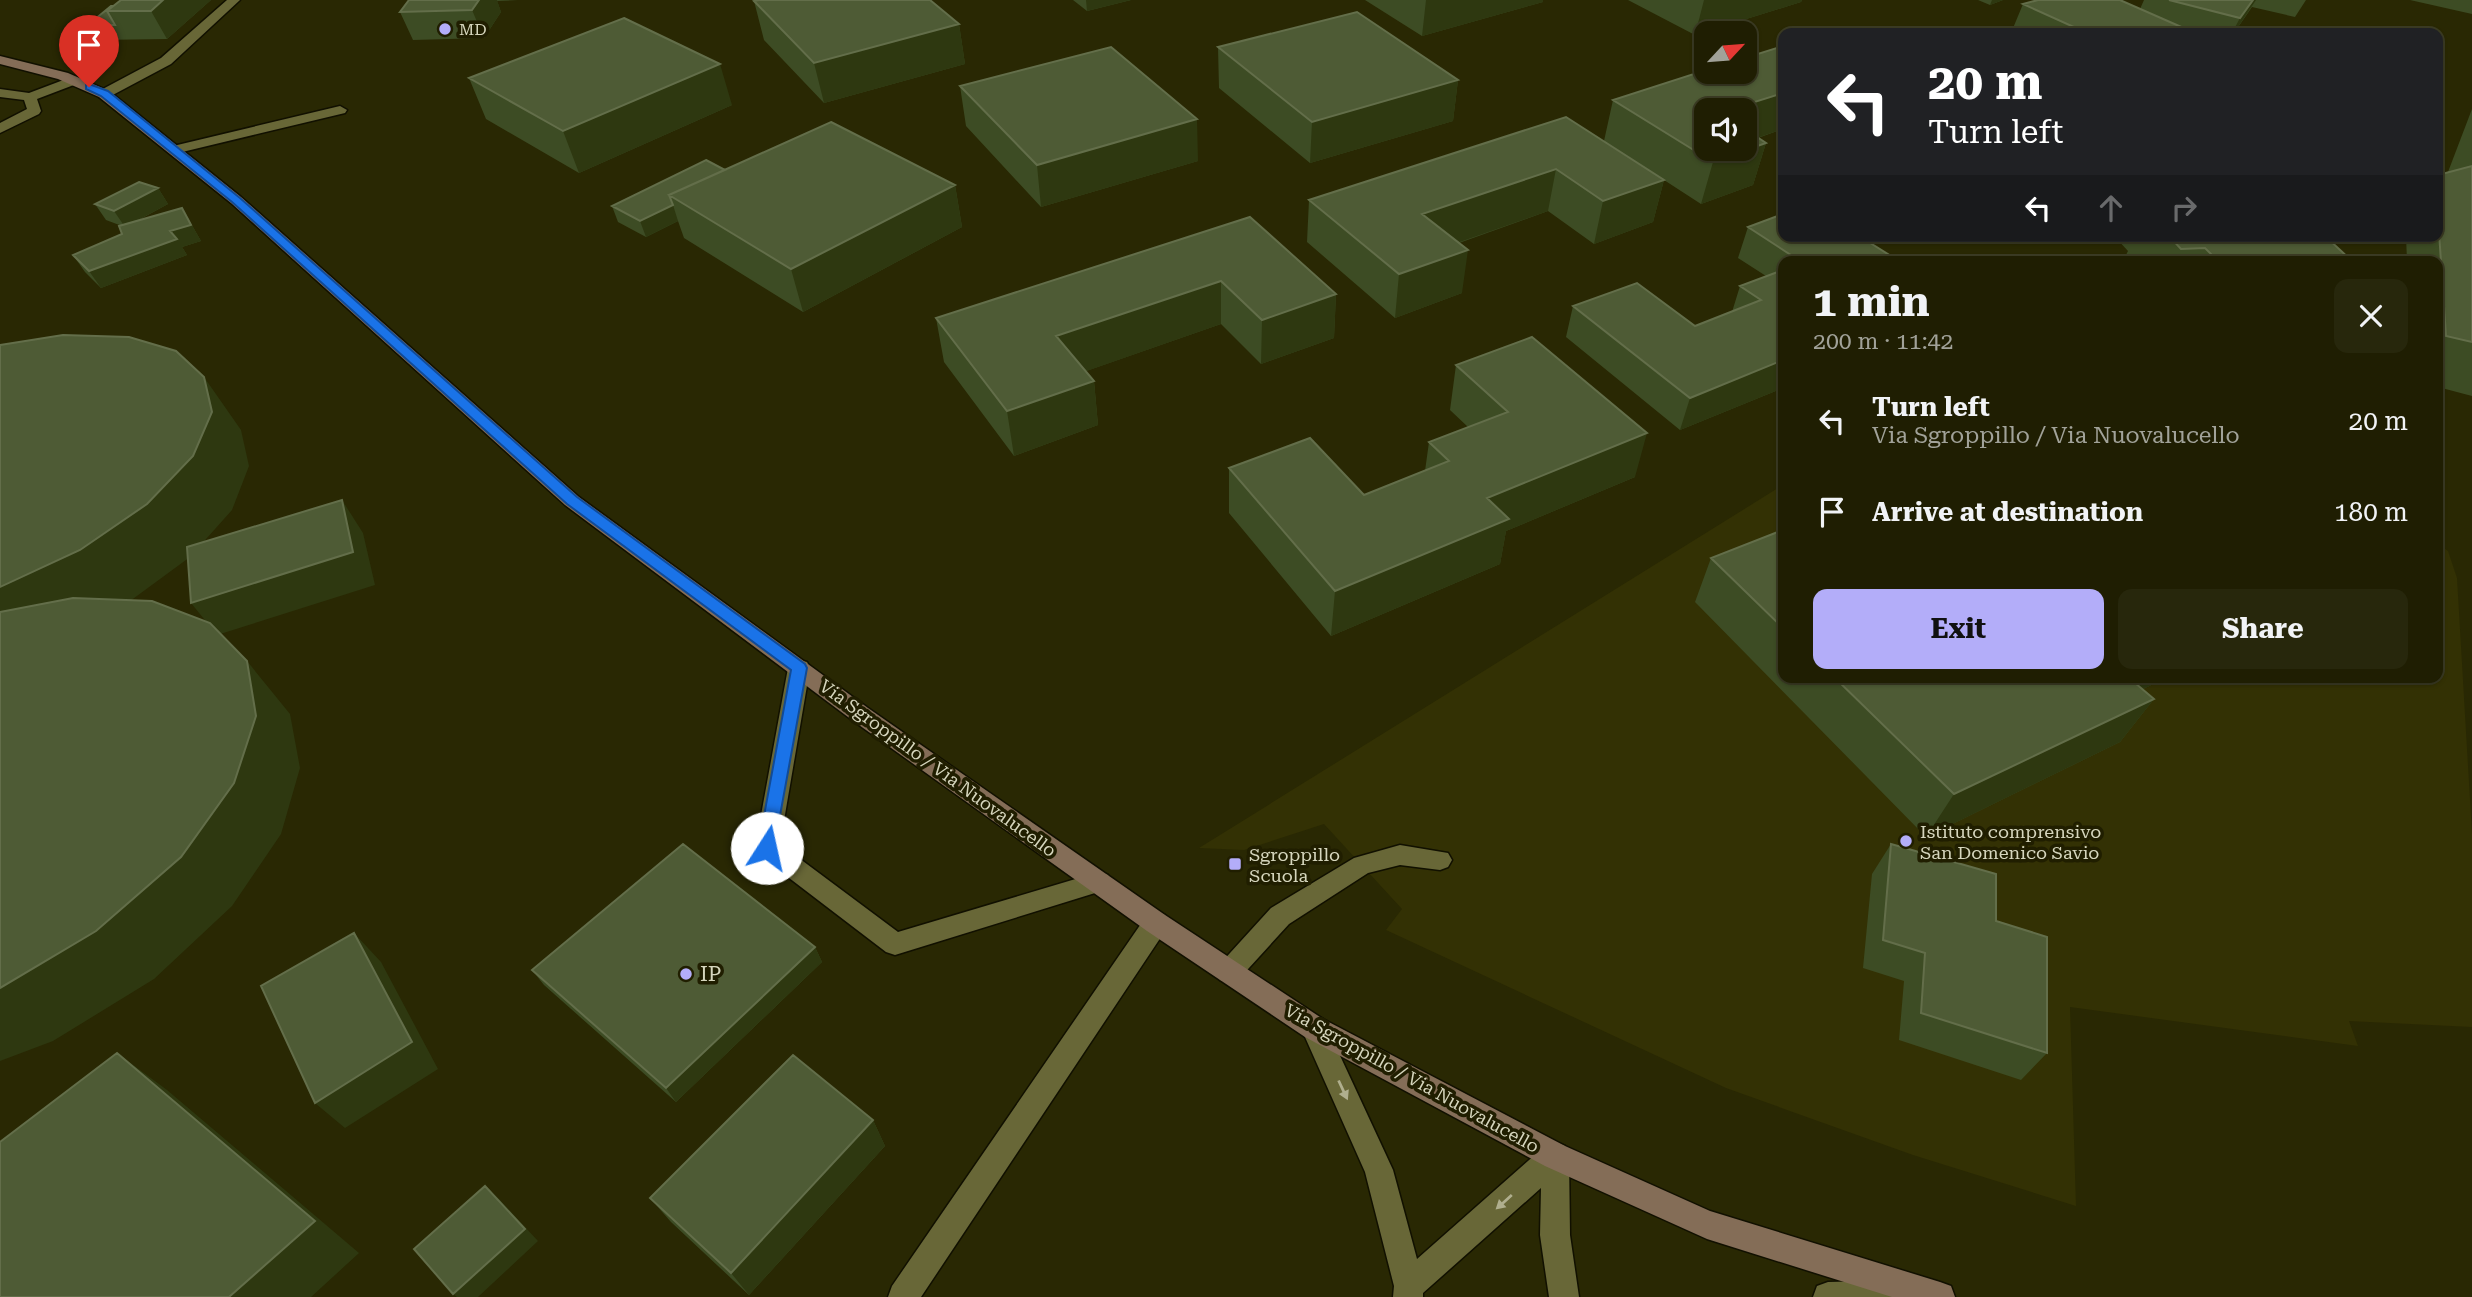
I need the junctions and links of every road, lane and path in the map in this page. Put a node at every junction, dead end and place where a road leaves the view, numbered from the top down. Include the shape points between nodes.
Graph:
1 (234, 0) edge
2 (0, 60) edge
3 (74, 80) junction
4 (0, 93) edge
5 (104, 94) junction
6 (30, 97) junction
7 (340, 110) dead end
8 (0, 129) edge
9 (174, 150) junction
10 (799, 668) junction
11 (1440, 860) dead end
12 (1099, 882) junction
13 (1156, 923) junction
14 (1229, 972) junction
15 (1314, 1028) junction
16 (1555, 1156) junction
17 (1409, 1292) edge
18 (1934, 1296) edge
19 (903, 1297) edge
20 (1564, 1297) edge
21 (1828, 1297) edge

1 - 5 street via 166,61
2 - 3 main road, Via Sgroppillo / Via Nuovalucello
3 - 5 main road, Via Sgroppillo / Via Nuovalucello
3 - 6 street
4 - 6 street
5 - 9 main road, Via Sgroppillo / Via Nuovalucello
6 - 8 street via 34,111
7 - 9 street
9 - 10 main road, Via Sgroppillo / Via Nuovalucello via 236,200 572,501
10 - 12 main road, Via Sgroppillo / Via Nuovalucello
10 - 12 street via 767,848 895,943
11 - 14 street via 1400,855 1362,866 1280,916
12 - 13 main road, Via Sgroppillo / Via Nuovalucello
13 - 14 main road, Via Sgroppillo / Via Nuovalucello
13 - 19 street
14 - 15 main road, Via Sgroppillo / Via Nuovalucello
15 - 16 main road, Via Sgroppillo / Via Nuovalucello
15 -> 17 street via 1379,1170
16 -> 17 street
16 - 18 main road, Via Sgroppillo / Via Nuovalucello via 1707,1225
16 - 20 street via 1555,1235
18 - 21 street

